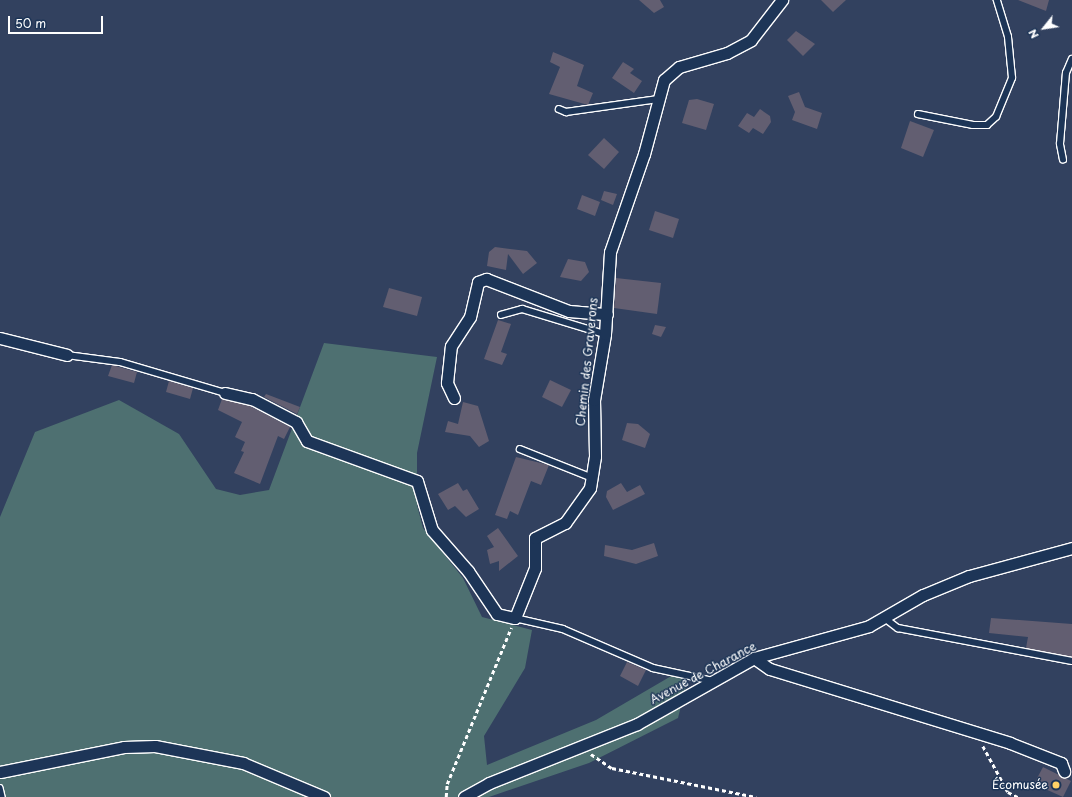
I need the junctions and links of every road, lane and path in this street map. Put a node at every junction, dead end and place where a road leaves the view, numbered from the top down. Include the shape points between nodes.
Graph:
1 (782, 0) edge
2 (997, 0) edge
3 (1072, 59) edge
4 (658, 99) junction
5 (559, 109) dead end
6 (918, 114) dead end
7 (1063, 160) dead end
8 (607, 314) junction
9 (501, 315) dead end
10 (605, 334) junction
11 (0, 338) edge
12 (67, 355) joint
13 (225, 392) joint
14 (454, 398) dead end
15 (520, 449) dead end
16 (593, 478) junction
17 (1072, 548) edge
18 (515, 618) junction
19 (886, 619) junction
20 (754, 658) junction
21 (1072, 661) edge
22 (713, 682) junction
23 (977, 735) junction
24 (582, 749) junction
25 (1064, 771) dead end
26 (0, 772) edge
27 (0, 788) edge
28 (2, 797) edge
29 (324, 797) edge
30 (446, 797) edge
31 (464, 797) edge
32 (756, 797) edge
33 (1018, 797) edge

1 - 4 street, Chemin des Graverons via 751,40 727,53 699,59 671,73
2 - 6 lane via 1008,37 1012,78 996,117 987,125 973,125
3 - 7 lane via 1064,88 1060,144
4 - 5 lane via 566,112
4 - 8 street, Chemin des Graverons via 644,154 610,252
8 - 10 street, Chemin des Graverons
8 - 14 street via 569,311 486,279 478,282 470,317 451,346 447,383
9 - 10 lane via 522,310
10 - 16 street, Chemin des Graverons via 594,400
11 - 12 street
12 - 13 lane via 120,362
13 - 18 street via 252,399 296,422 307,441 417,481 432,530 468,571 497,614
15 - 16 lane
16 - 18 street, Chemin des Graverons via 572,517 535,538 535,568
17 - 19 street, Avenue de Charance via 947,584
18 - 22 lane via 563,629 653,668
18 - 30 path via 456,762
19 - 20 street, Avenue de Charance via 842,635
19 - 21 lane via 898,628
20 - 22 street, Avenue de Charance
20 - 23 street via 770,669
22 - 24 street, Avenue de Charance via 637,724
23 - 25 street via 1010,743 1061,763
23 - 33 path via 1008,792
24 - 31 street, Avenue de Charance via 489,783
24 - 32 path via 612,768
26 - 29 street via 124,748 155,746 243,763
27 - 28 lane

